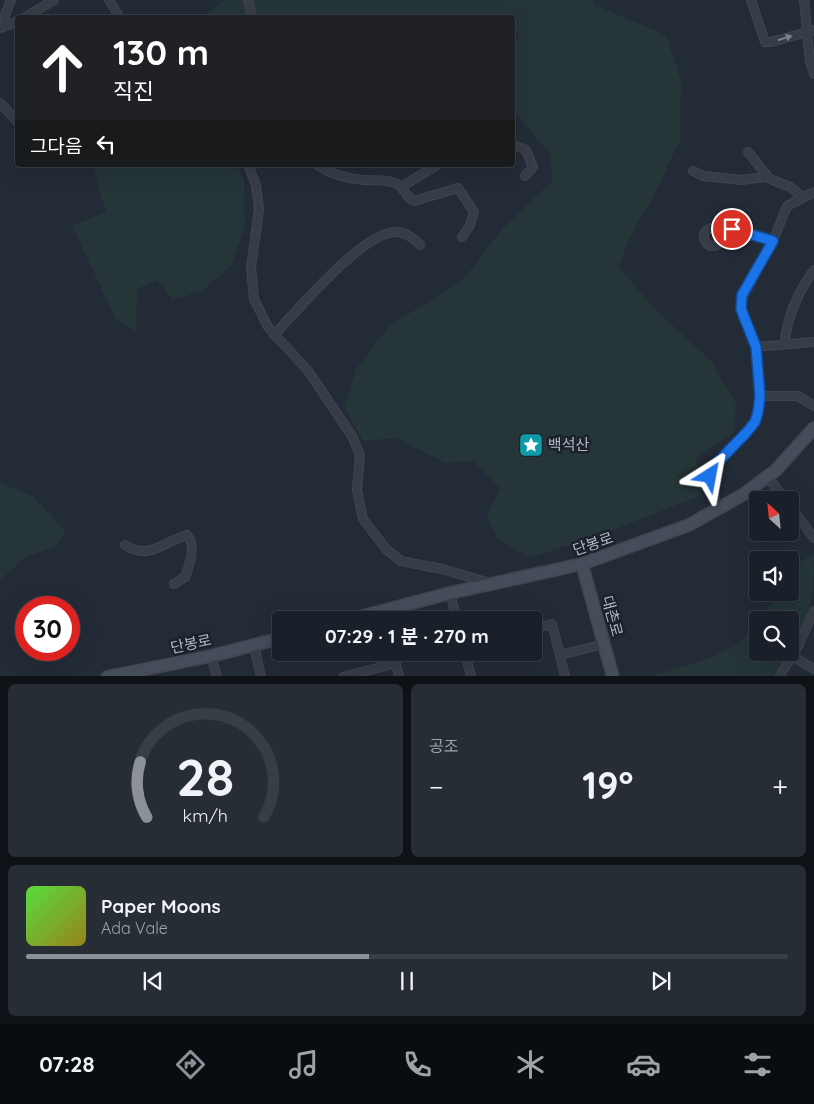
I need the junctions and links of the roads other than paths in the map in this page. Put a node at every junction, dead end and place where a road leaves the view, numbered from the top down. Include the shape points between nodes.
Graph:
1 (11, 0) edge
2 (54, 0) edge
3 (108, 0) edge
4 (248, 0) edge
5 (751, 0) edge
6 (804, 0) edge
7 (29, 15) edge
8 (118, 15) edge
9 (251, 15) edge
10 (15, 21) edge
11 (3, 26) edge
12 (811, 30) edge
13 (814, 74) edge
14 (0, 103) edge
15 (15, 119) edge
16 (515, 145) edge
17 (748, 152) dead end
18 (249, 167) edge
19 (320, 167) edge
20 (434, 167) edge
21 (693, 171) dead end
22 (525, 176) dead end
23 (769, 178) junction
24 (401, 187) junction
25 (814, 192) edge
26 (803, 197) junction
27 (720, 234) dead end
28 (462, 237) dead end
29 (773, 241) junction
30 (420, 245) dead end
31 (814, 270) edge
32 (274, 335) junction
33 (814, 342) edge
34 (786, 344) junction
35 (756, 347) junction
36 (760, 396) junction
37 (814, 406) edge
38 (814, 428) edge
39 (768, 476) junction
40 (779, 491) edge
41 (717, 510) junction
42 (799, 518) edge
43 (814, 538) edge
44 (125, 545) dead end
45 (582, 564) junction
46 (174, 584) dead end
47 (493, 584) junction
48 (450, 594) junction
49 (397, 611) edge
50 (455, 611) edge
51 (814, 611) edge
52 (542, 627) edge
53 (272, 640) edge
54 (799, 642) edge
55 (604, 644) junction
56 (254, 645) junction
57 (560, 655) junction
58 (211, 656) junction
59 (799, 660) edge
60 (467, 661) edge
61 (789, 661) edge
62 (396, 663) joint
63 (814, 668) edge
64 (111, 676) edge
65 (217, 676) edge
66 (262, 676) edge
67 (343, 676) edge
68 (399, 676) edge
69 (471, 676) edge
70 (564, 676) edge
71 (613, 676) edge
72 (779, 676) edge

1 - 11 street
2 - 7 street
3 - 8 street
4 - 9 street
5 -> 12 street via 765,42
6 - 12 street
10 - 11 street
12 - 13 street via 810,62
14 - 15 street
16 - 22 street via 526,150 533,167
17 - 23 street
18 - 32 street via 256,185 259,209 252,250 252,288 260,313
19 - 24 street via 331,173 393,182
20 - 24 street
21 - 23 street via 703,176 742,180
23 - 26 street
24 - 28 street via 414,201 458,188 474,212
25 - 26 street
26 - 29 street via 787,206
27 - 29 street via 736,229
29 - 35 street via 741,300 741,309
30 - 32 street via 410,235 396,232 379,237 354,252
31 - 34 street via 799,295 789,322
32 - 47 street via 309,372 352,436 360,455 358,490 363,519 386,548 401,561
33 - 34 street
34 - 35 street
35 - 36 street
36 - 37 street via 793,395
36 - 41 street via 755,422 710,472
38 - 39 street, 단봉로
39 - 40 street
39 - 41 street, 단봉로
41 - 45 street, 단봉로 via 689,525
42 - 43 street
44 - 46 street via 135,552 144,551 187,535 191,546 188,568 185,578
45 - 47 street, 단봉로
45 - 55 street, 대촌로
47 - 48 street, 단봉로
48 - 49 street, 단봉로
48 - 50 street
51 - 54 street
52 - 57 street via 552,624
53 - 56 street, 단봉로
55 - 57 street
55 - 71 street, 대촌로
56 - 58 street, 단봉로
56 - 66 street
57 - 70 street
58 - 64 street, 단봉로
58 - 65 street
59 - 63 street
60 - 69 street
61 - 72 street
62 - 67 street
62 - 68 street

